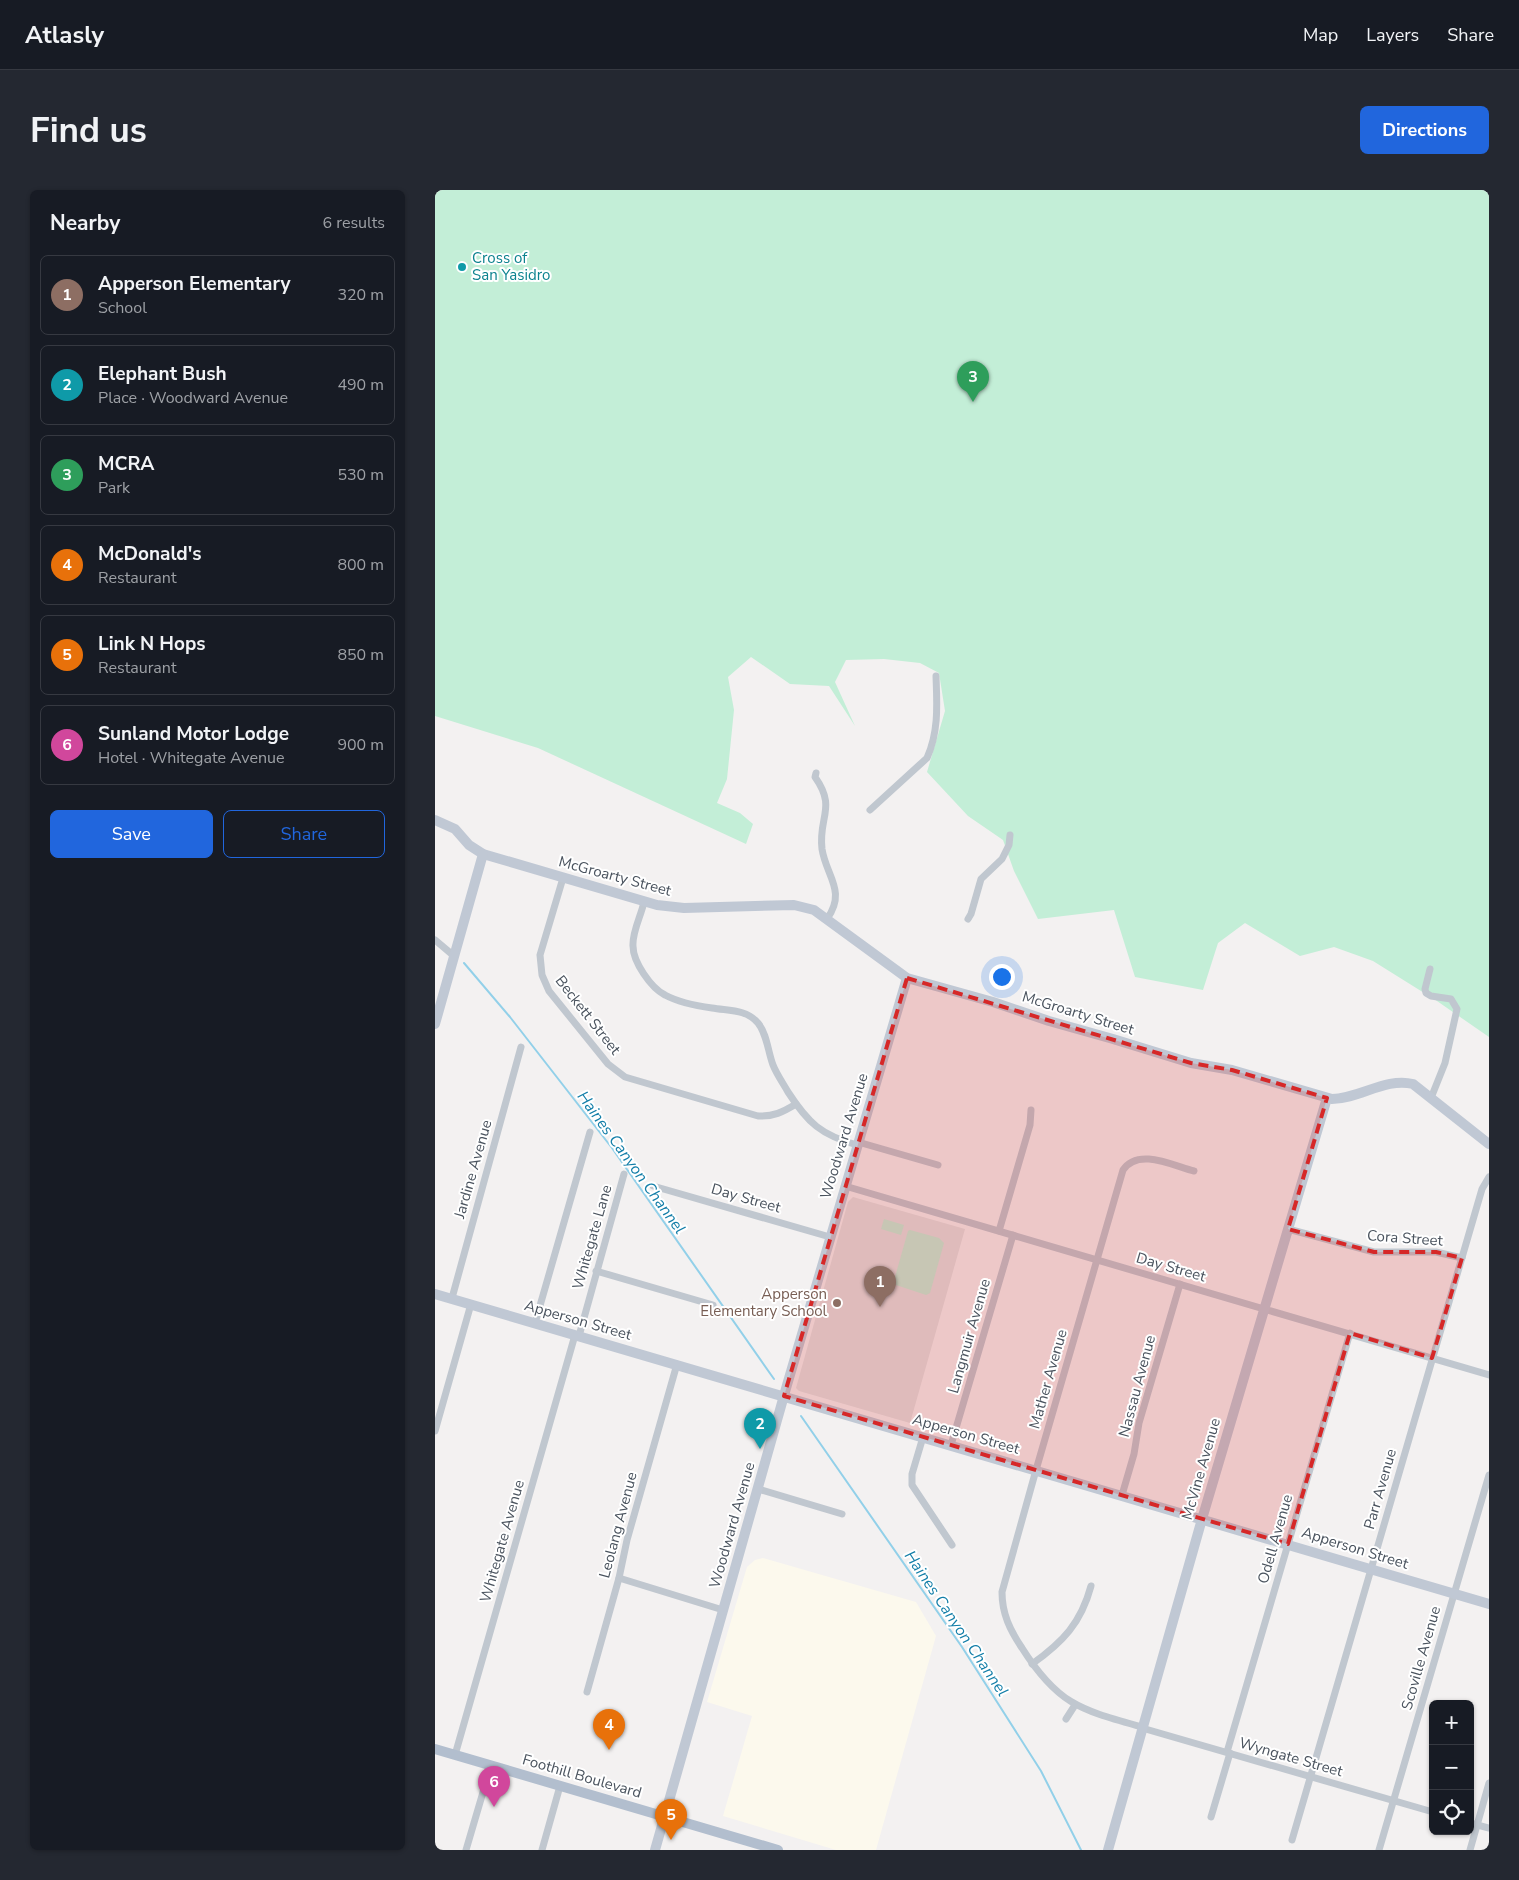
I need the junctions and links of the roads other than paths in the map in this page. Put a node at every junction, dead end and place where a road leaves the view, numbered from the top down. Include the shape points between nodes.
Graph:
1 (936, 676) dead end
2 (816, 773) dead end
3 (870, 810) dead end
4 (435, 820) edge
5 (1010, 835) dead end
6 (483, 854) junction
7 (563, 878) junction
8 (644, 902) junction
9 (968, 918) dead end
10 (827, 919) junction
11 (435, 940) edge
12 (454, 956) junction
13 (1430, 969) dead end
14 (907, 978) junction
15 (436, 1020) edge
16 (521, 1047) dead end
17 (1327, 1098) junction
18 (1431, 1098) junction
19 (796, 1104) junction
20 (1031, 1110) dead end
21 (590, 1132) dead end
22 (857, 1143) junction
23 (1489, 1144) edge
24 (938, 1165) dead end
25 (1194, 1172) dead end
26 (623, 1174) dead end
27 (1489, 1177) edge
28 (653, 1186) dead end
29 (845, 1186) junction
30 (1288, 1228) junction
31 (999, 1231) junction
32 (1013, 1235) junction
33 (830, 1237) junction
34 (1462, 1258) junction
35 (1098, 1260) junction
36 (596, 1271) junction
37 (1180, 1284) junction
38 (435, 1294) edge
39 (452, 1298) junction
40 (471, 1304) junction
41 (713, 1305) dead end
42 (1264, 1308) junction
43 (535, 1323) junction
44 (1350, 1333) junction
45 (577, 1335) junction
46 (1433, 1358) junction
47 (677, 1364) junction
48 (1489, 1375) edge
49 (784, 1396) junction
50 (435, 1431) edge
51 (923, 1437) junction
52 (951, 1445) junction
53 (1035, 1470) junction
54 (1489, 1475) edge
55 (757, 1489) junction
56 (1122, 1495) junction
57 (842, 1514) dead end
58 (1202, 1519) junction
59 (1288, 1544) junction
60 (952, 1545) dead end
61 (1371, 1569) junction
62 (619, 1578) junction
63 (1091, 1586) dead end
64 (1454, 1594) junction
65 (1489, 1604) edge
66 (723, 1610) junction
67 (1032, 1664) junction
68 (587, 1692) dead end
69 (1075, 1705) junction
70 (1066, 1719) dead end
71 (1142, 1728) junction
72 (435, 1749) edge
73 (1229, 1752) junction
74 (455, 1754) junction
75 (491, 1765) junction
76 (1311, 1777) junction
77 (1489, 1783) edge
78 (560, 1786) junction
79 (1393, 1800) junction
80 (1429, 1811) edge
81 (665, 1816) junction
82 (1211, 1817) dead end
83 (1474, 1824) edge
84 (1489, 1828) edge
85 (1472, 1835) edge
86 (1292, 1840) dead end
87 (744, 1845) edge
88 (466, 1850) edge
89 (542, 1850) edge
90 (655, 1850) edge
91 (778, 1850) edge
92 (1108, 1850) edge
93 (1379, 1850) edge
94 (1470, 1850) edge

1 - 3 street via 938,709 927,758
2 - 10 street via 826,799 822,848 836,895
4 - 6 street, McGroarty Street via 455,829
5 - 9 street via 1007,851 981,879
6 - 7 street, McGroarty Street
6 - 12 street
7 - 8 street, McGroarty Street
7 - 19 street, Beckett Street via 540,954 542,975 549,990 608,1064 625,1077 758,1116 782,1112
8 - 10 street, McGroarty Street via 684,908 794,905 811,909
8 - 19 street via 633,942 637,964 666,996 749,1015 761,1029 775,1070
10 - 14 street, McGroarty Street
11 - 12 street
12 - 15 street
13 - 18 street via 1426,993 1451,999 1456,1005 1457,1015 1445,1063
14 - 17 street, McGroarty Street via 1191,1063 1232,1070
14 - 22 street, Woodward Avenue
16 - 39 street, Jardine Avenue
17 - 18 street, McGroarty Street via 1337,1099 1407,1083
17 - 30 street, McVine Avenue
18 - 23 street, McGroarty Street
19 - 22 street via 820,1131
20 - 31 street via 1030,1124
21 - 43 street
22 - 24 street
22 - 29 street, Woodward Avenue
25 - 35 street, Mather Avenue via 1143,1158 1129,1163 1123,1170
26 - 36 street, Whitegate Lane
27 - 34 street, Parr Avenue via 1482,1190
28 - 33 street, Day Street
29 - 31 street, Day Street
29 - 33 street, Woodward Avenue
30 - 34 street, Cora Street via 1374,1252 1436,1252
30 - 42 street, McVine Avenue
31 - 32 street, Day Street
32 - 35 street, Day Street
32 - 52 street, Langmuir Avenue
33 - 49 street, Woodward Avenue
34 - 46 street, Parr Avenue
35 - 37 street, Day Street
35 - 53 street, Mather Avenue
36 - 41 street
36 - 45 street, Whitegate Lane
37 - 42 street, Day Street
37 - 56 street, Nassau Avenue via 1139,1423
38 - 39 street, Apperson Street
39 - 40 street, Apperson Street
40 - 43 street, Apperson Street
40 - 50 street
42 - 44 street, Day Street
42 - 58 street, McVine Avenue
43 - 45 street, Apperson Street
44 - 46 street, Day Street
44 - 59 street, Odell Avenue
45 - 47 street, Apperson Street
45 - 74 street, Whitegate Avenue
46 - 48 street, Day Street
46 - 61 street, Parr Avenue
47 - 49 street, Apperson Street
47 - 62 street, Leolang Avenue
49 - 51 street, Apperson Street
49 - 55 street, Woodward Avenue
51 - 52 street, Apperson Street
51 - 60 street via 912,1485
52 - 53 street, Apperson Street
53 - 56 street, Apperson Street
53 - 67 street, Mather Avenue via 1002,1592 1003,1610 1009,1627
54 - 64 street, Scoville Avenue
55 - 57 street
55 - 66 street, Woodward Avenue
56 - 58 street, Apperson Street
58 - 59 street, Apperson Street
58 - 71 street, McVine Avenue
59 - 61 street, Apperson Street
59 - 73 street, Odell Avenue
61 - 64 street, Apperson Street
61 - 76 street, Parr Avenue
62 - 66 street
62 - 68 street, Leolang Avenue
63 - 67 street via 1073,1628
64 - 65 street, Apperson Street
64 - 79 street, Scoville Avenue
66 - 81 street, Woodward Avenue
67 - 69 street, Mather Avenue via 1050,1686
69 - 70 street
69 - 71 street, Mather Avenue
71 - 73 street, Wyngate Street
71 - 92 street, McVine Avenue
72 - 74 main road, Foothill Boulevard
73 - 76 street, Wyngate Street
73 - 82 street, Odell Avenue
74 - 75 main road, Foothill Boulevard
75 - 78 main road, Foothill Boulevard
75 - 88 street
76 - 79 street, Wyngate Street
76 - 86 street, Parr Avenue
77 - 83 street
78 - 81 main road, Foothill Boulevard
78 - 89 street
79 - 80 street, Wyngate Street
79 - 93 street, Scoville Avenue
81 - 87 main road, Foothill Boulevard
81 - 90 street, Woodward Avenue
83 - 84 street
85 - 94 street
87 - 91 main road, Foothill Boulevard

